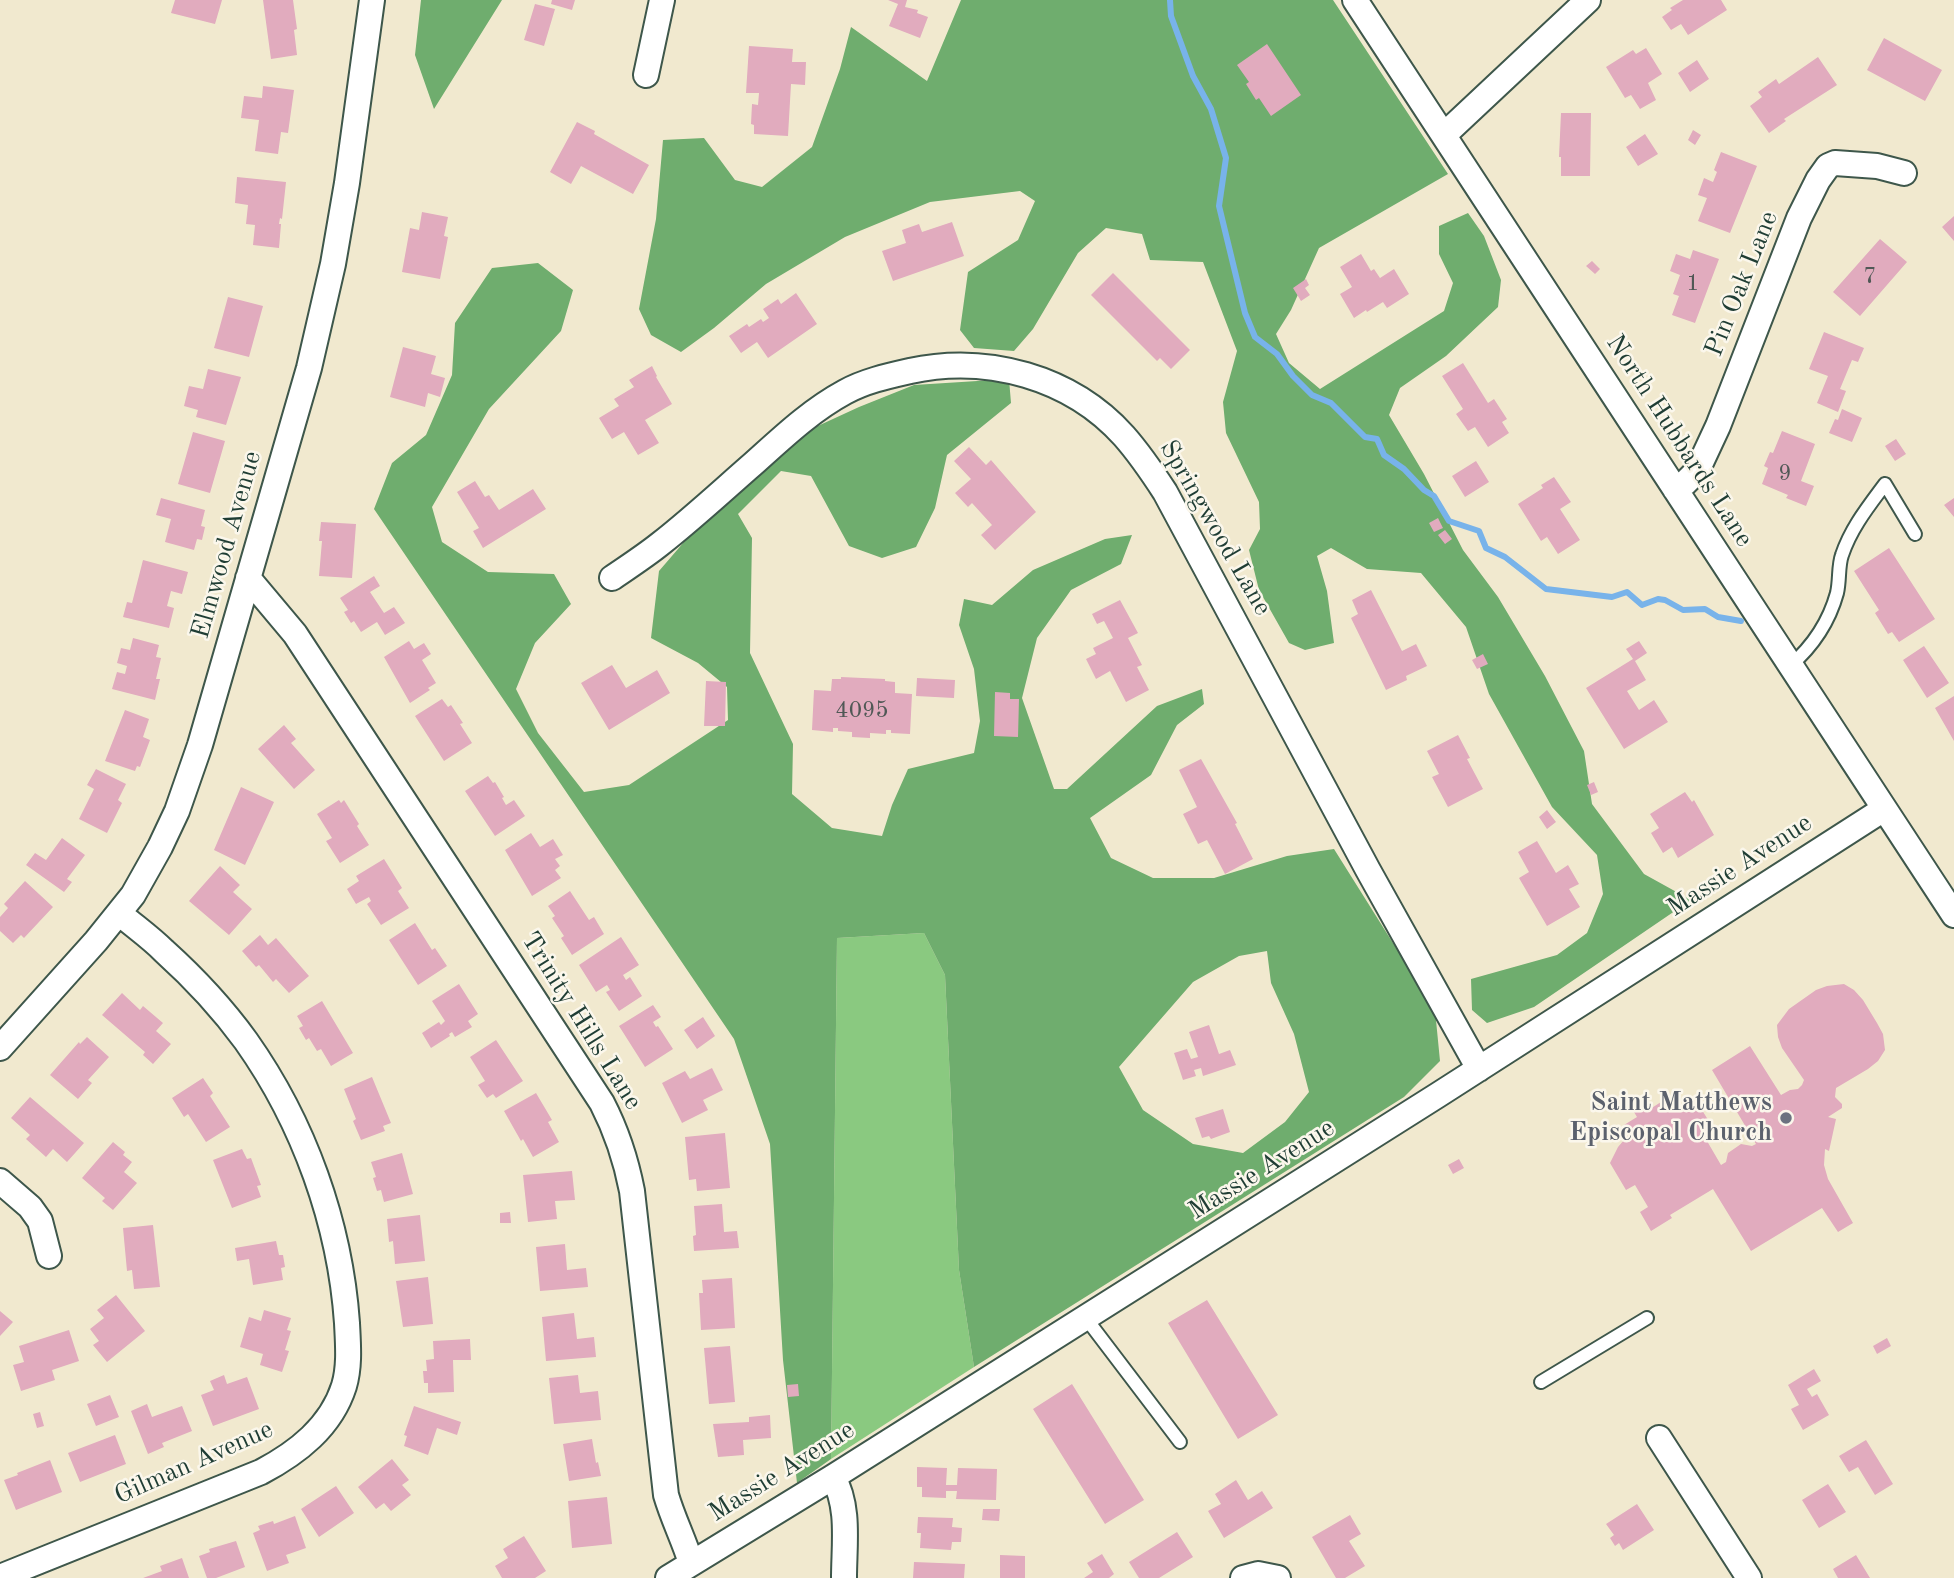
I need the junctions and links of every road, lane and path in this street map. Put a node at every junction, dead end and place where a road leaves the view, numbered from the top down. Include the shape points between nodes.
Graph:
1 (372, 0) edge
2 (662, 0) edge
3 (1355, 0) edge
4 (1588, 0) edge
5 (646, 75) dead end
6 (1444, 135) junction
7 (1903, 173) dead end
8 (1675, 489) junction
9 (1915, 534) dead end
10 (248, 578) junction
11 (612, 578) dead end
12 (1790, 666) junction
13 (1884, 809) junction
14 (119, 913) junction
15 (1954, 915) edge
16 (0, 1048) edge
17 (1479, 1069) junction
18 (0, 1181) edge
19 (49, 1256) dead end
20 (1085, 1317) junction
21 (1647, 1318) dead end
22 (1541, 1382) dead end
23 (1659, 1438) dead end
24 (1180, 1442) dead end
25 (832, 1477) junction
26 (691, 1563) junction
27 (0, 1577) edge
28 (668, 1578) edge
29 (844, 1578) edge
30 (1243, 1578) edge
31 (1277, 1578) edge
32 (1749, 1578) edge

1 - 10 street, Elmwood Avenue via 333,264 309,368
2 - 5 street
3 - 6 street, North Hubbards Lane
4 - 6 street
6 - 8 street, North Hubbards Lane
7 - 8 street, Pin Oak Lane via 1877,166 1828,166 1799,218 1702,460
8 - 12 street, North Hubbards Lane
9 - 12 lane via 1885,484 1859,519 1841,557 1837,592 1822,630
10 - 14 street, Elmwood Avenue via 177,811
10 - 26 street, Trinity Hills Lane via 295,634 613,1124 632,1191 666,1496
11 - 17 street, Springwood Lane via 659,545 810,414 845,391 926,367 986,366 1037,378 1071,393 1123,434 1165,492
12 - 13 street, North Hubbards Lane
13 - 15 street, North Hubbards Lane
13 - 17 street, Massie Avenue
14 - 16 street, Elmwood Avenue
14 - 27 street, Gilman Avenue via 206,992 246,1042 301,1138 324,1199 338,1256 347,1371 328,1418 279,1463
17 - 20 street, Massie Avenue
18 - 19 street via 40,1221
20 - 24 lane
20 - 25 street, Massie Avenue
21 - 22 lane
23 - 32 street
25 - 26 street, Massie Avenue
25 - 29 street via 843,1501
26 - 28 street, Massie Avenue
30 - 31 street via 1258,1574

